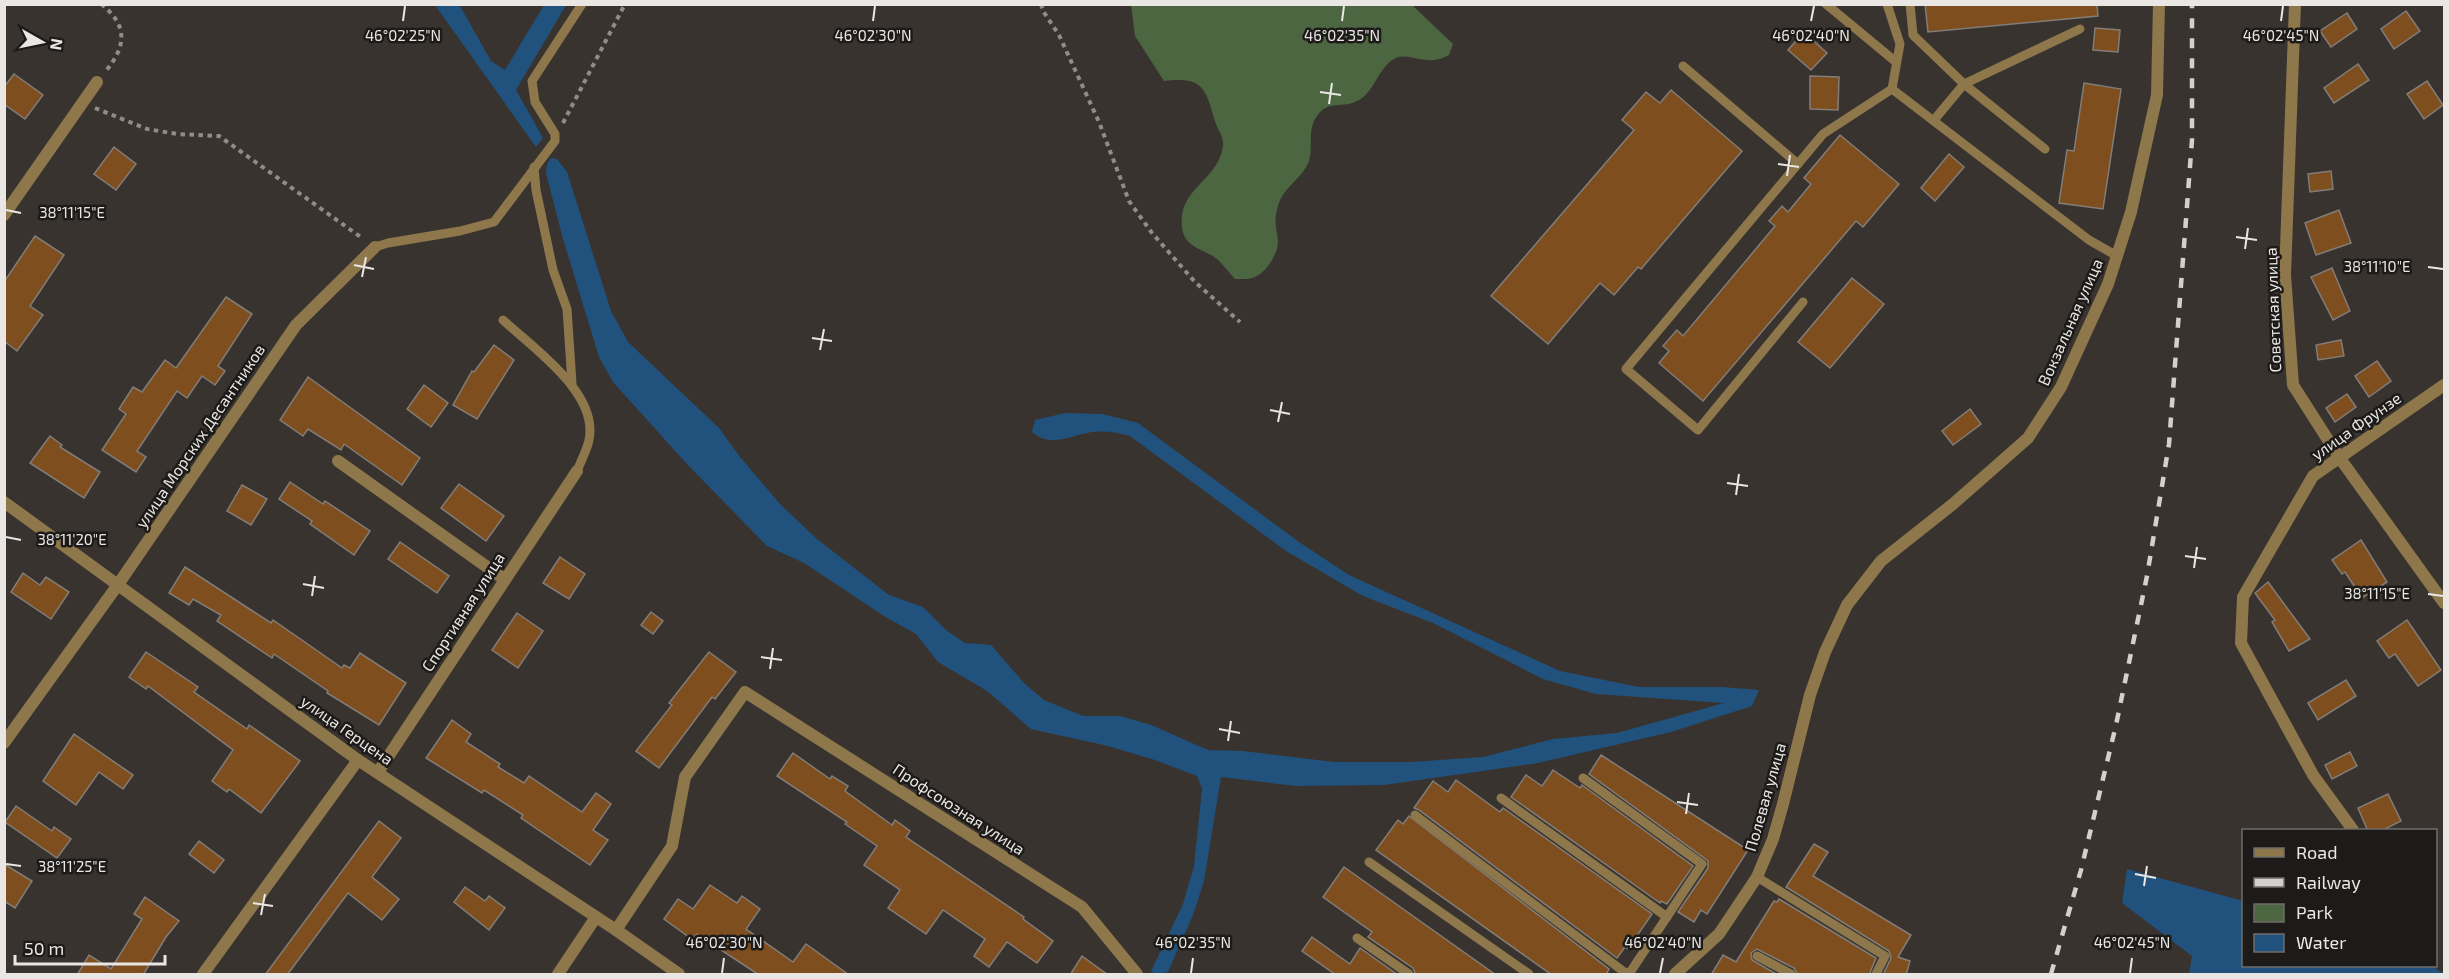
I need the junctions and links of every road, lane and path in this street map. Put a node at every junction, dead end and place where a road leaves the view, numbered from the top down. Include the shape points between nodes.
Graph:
1 (101, 4) edge
2 (582, 4) edge
3 (624, 4) edge
4 (1041, 4) edge
5 (1826, 4) edge
6 (1887, 4) edge
7 (1910, 4) edge
8 (2159, 4) edge
9 (2295, 4) edge
10 (2080, 29) dead end
11 (1896, 62) junction
12 (1683, 66) dead end
13 (97, 82) joint
14 (1964, 84) junction
15 (1892, 89) junction
16 (83, 103) junction
17 (1934, 120) junction
18 (555, 134) junction
19 (2045, 149) dead end
20 (1798, 164) junction
21 (534, 167) junction
22 (4, 215) edge
23 (375, 247) junction
24 (2117, 256) junction
25 (1803, 302) dead end
26 (502, 320) dead end
27 (1240, 322) dead end
28 (572, 383) junction
29 (2445, 385) edge
30 (2339, 457) junction
31 (338, 461) dead end
32 (577, 471) joint
33 (4, 502) edge
34 (504, 579) junction
35 (117, 586) junction
36 (2445, 603) edge
37 (1847, 605) joint
38 (4, 743) edge
39 (358, 760) junction
40 (378, 772) junction
41 (1583, 778) dead end
42 (1502, 798) dead end
43 (1415, 815) dead end
44 (2351, 829) edge
45 (1369, 862) dead end
46 (1757, 877) junction
47 (596, 917) junction
48 (1667, 917) junction
49 (616, 930) junction
50 (1357, 938) dead end
51 (1757, 956) dead end
52 (203, 975) edge
53 (558, 975) edge
54 (679, 975) edge
55 (1137, 975) edge
56 (1409, 975) edge
57 (1529, 975) edge
58 (1628, 975) edge
59 (1675, 975) edge
60 (1791, 975) edge
61 (1876, 975) edge

1 - 13 path via 112,13 122,31 120,50
2 - 18 lane via 532,81 535,102
3 - 18 path via 568,116
4 - 27 path via 1099,122 1129,201 1195,282
5 - 11 lane
6 - 11 lane via 1900,44
7 - 14 lane via 1913,35
8 - 24 street, Вокзальная улица via 2157,95
9 - 30 street, Советская улица via 2285,275 2292,385
10 - 14 lane
11 - 15 lane
12 - 20 lane
13 - 16 street
14 - 17 lane
14 - 19 lane
15 - 17 lane
15 - 20 lane via 1823,134
16 - 22 street
16 - 23 path via 147,129 219,136
17 - 24 lane via 2089,240
18 - 21 lane via 555,141
20 - 25 lane via 1626,369 1698,430
21 - 23 lane via 494,222
21 - 28 lane via 553,270 567,309
23 - 35 street, улица Морских Десантников via 296,325
24 - 37 street, Вокзальная улица via 2061,387 2028,438 1881,561
26 - 28 lane
28 - 32 lane via 586,406 590,439
29 - 30 street, улица Фрунзе
30 - 36 street, Советская улица
30 - 44 street, улица Фрунзе via 2313,476 2243,597 2241,643 2313,775
31 - 34 street
32 - 34 street, Спортивная улица
33 - 35 street, улица Герцена
34 - 40 street, Спортивная улица
35 - 38 street, улица Морских Десантников
35 - 39 street, улица Герцена
37 - 46 street, Полевая улица via 1810,695 1778,822
39 - 40 street, улица Герцена
39 - 52 street
40 - 47 street, улица Герцена
41 - 48 lane via 1702,864
42 - 48 lane
43 - 58 lane
45 - 57 lane
46 - 59 street, Полевая улица via 1719,934
46 - 61 lane via 1885,956
47 - 49 street, улица Герцена
47 - 53 street
48 - 58 lane
49 - 54 street, улица Герцена
49 - 55 street, Профсоюзная улица via 672,846 685,777 745,692 1082,907
50 - 56 lane
51 - 60 lane

